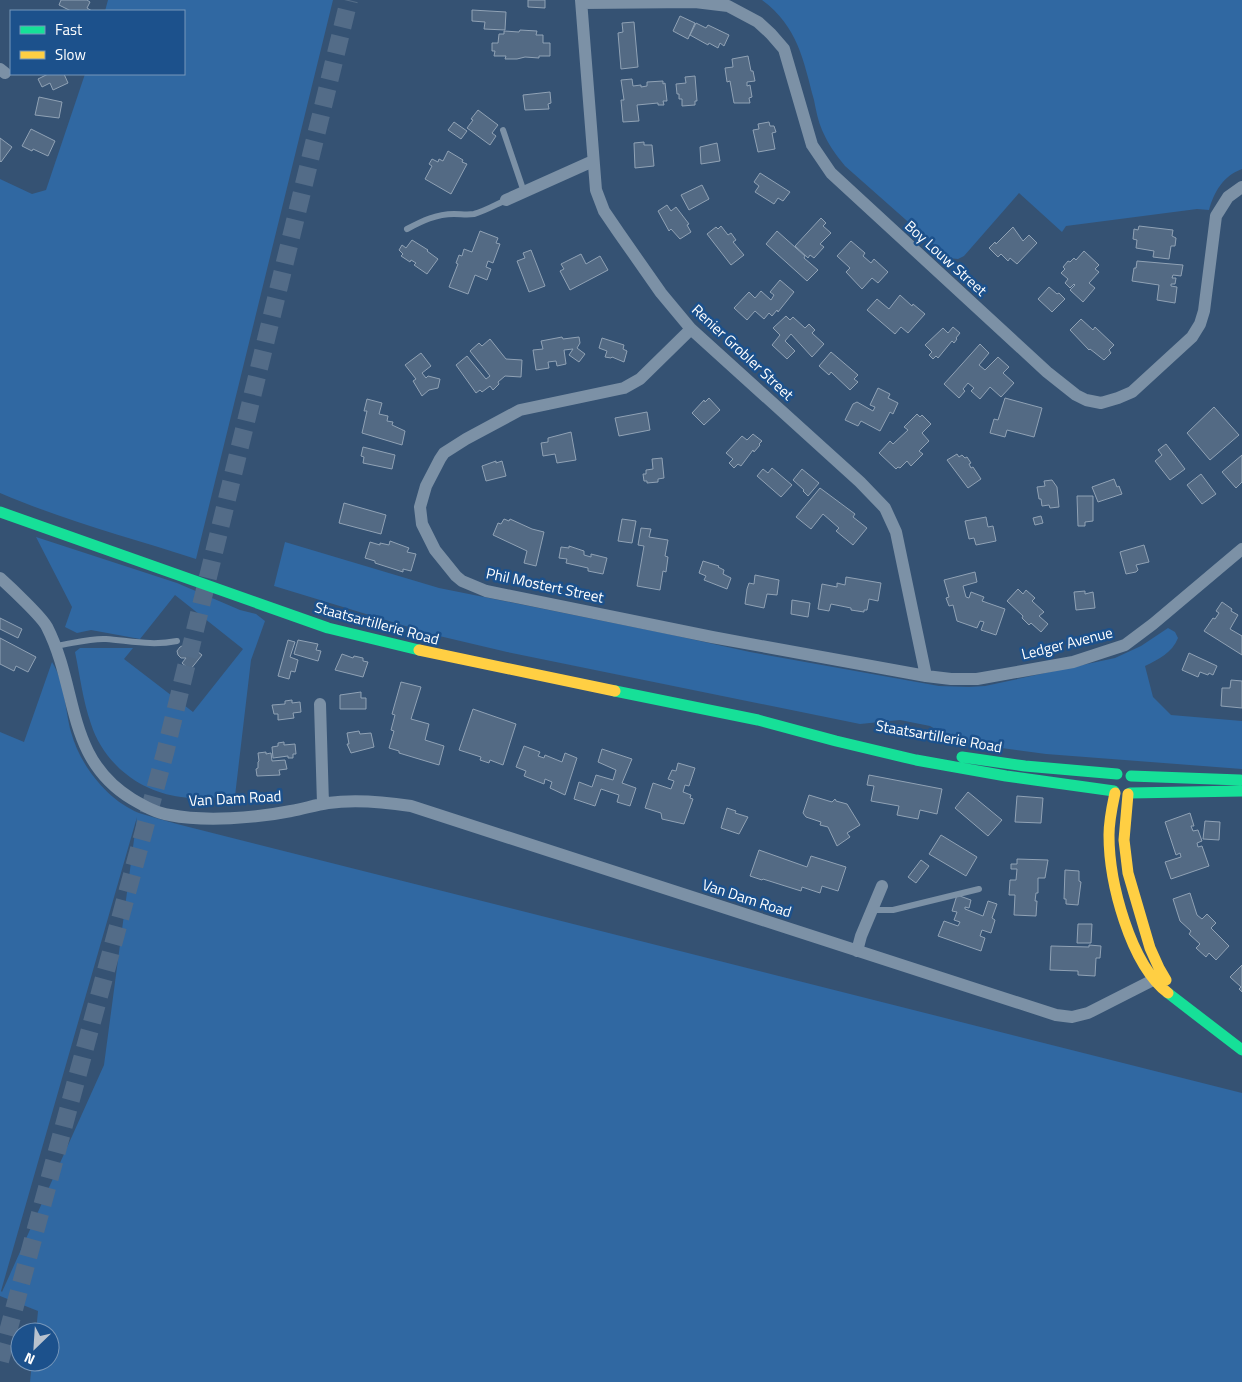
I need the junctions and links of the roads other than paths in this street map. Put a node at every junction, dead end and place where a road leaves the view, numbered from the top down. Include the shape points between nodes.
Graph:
1 (582, 1) edge
2 (503, 130) dead end
3 (593, 161) junction
4 (1242, 187) edge
5 (524, 192) junction
6 (506, 200) joint
7 (406, 229) dead end
8 (691, 330) junction
9 (0, 512) edge
10 (1242, 549) edge
11 (0, 578) edge
12 (177, 641) dead end
13 (55, 646) junction
14 (926, 676) junction
15 (320, 704) dead end
16 (758, 720) junction
17 (1117, 774) junction
18 (1131, 776) junction
19 (1242, 780) edge
20 (1242, 791) edge
21 (1114, 792) junction
22 (1129, 793) junction
23 (323, 804) junction
24 (882, 886) dead end
25 (979, 889) dead end
26 (871, 910) junction
27 (857, 951) junction
28 (1158, 978) junction
29 (1242, 1050) edge

1 - 3 street, Renier Grobler Street
1 - 4 street, Boy Louw Street via 696,2 728,6 758,22 784,49 812,145 831,173 1047,372 1076,396 1086,400 1101,403 1132,392 1192,337 1204,311 1216,216 1228,197
2 - 5 lane
3 - 5 street
3 - 8 street, Renier Grobler Street via 596,190 604,211
5 - 6 street
6 - 7 lane via 473,214 438,215
8 - 14 street, Renier Grobler Street via 860,482 884,508 896,532
8 - 14 street, Phil Mostert Street via 640,379 624,388 520,410 444,452 426,486 420,507 422,524 435,550 462,582 486,591
9 - 16 street, Staatsartillerie Road via 328,628 428,652
10 - 14 street, Ledger Avenue via 1125,645 1073,662 978,679
11 - 13 street, Van Dam Road via 46,625
12 - 13 lane via 160,644 104,639
13 - 23 street, Van Dam Road via 87,752 102,774 122,793 149,809 168,815 206,819 275,814
15 - 23 street
16 - 17 street, Staatsartillerie Road via 803,725 974,759
16 - 21 street, Staatsartillerie Road via 920,761
17 - 18 street via 1124,772
17 - 21 street via 1111,782
18 - 19 street
18 - 22 street via 1134,786
20 - 22 street
21 - 22 street via 1120,795
21 - 28 street via 1109,827 1114,882 1128,930
22 - 28 street via 1124,827 1125,856
23 - 27 street, Van Dam Road via 370,802 411,806
24 - 26 street
25 - 26 lane via 893,910
26 - 27 street
27 - 28 street, Van Dam Road via 1015,1003 1072,1017 1088,1013
28 - 29 street via 1188,1008

